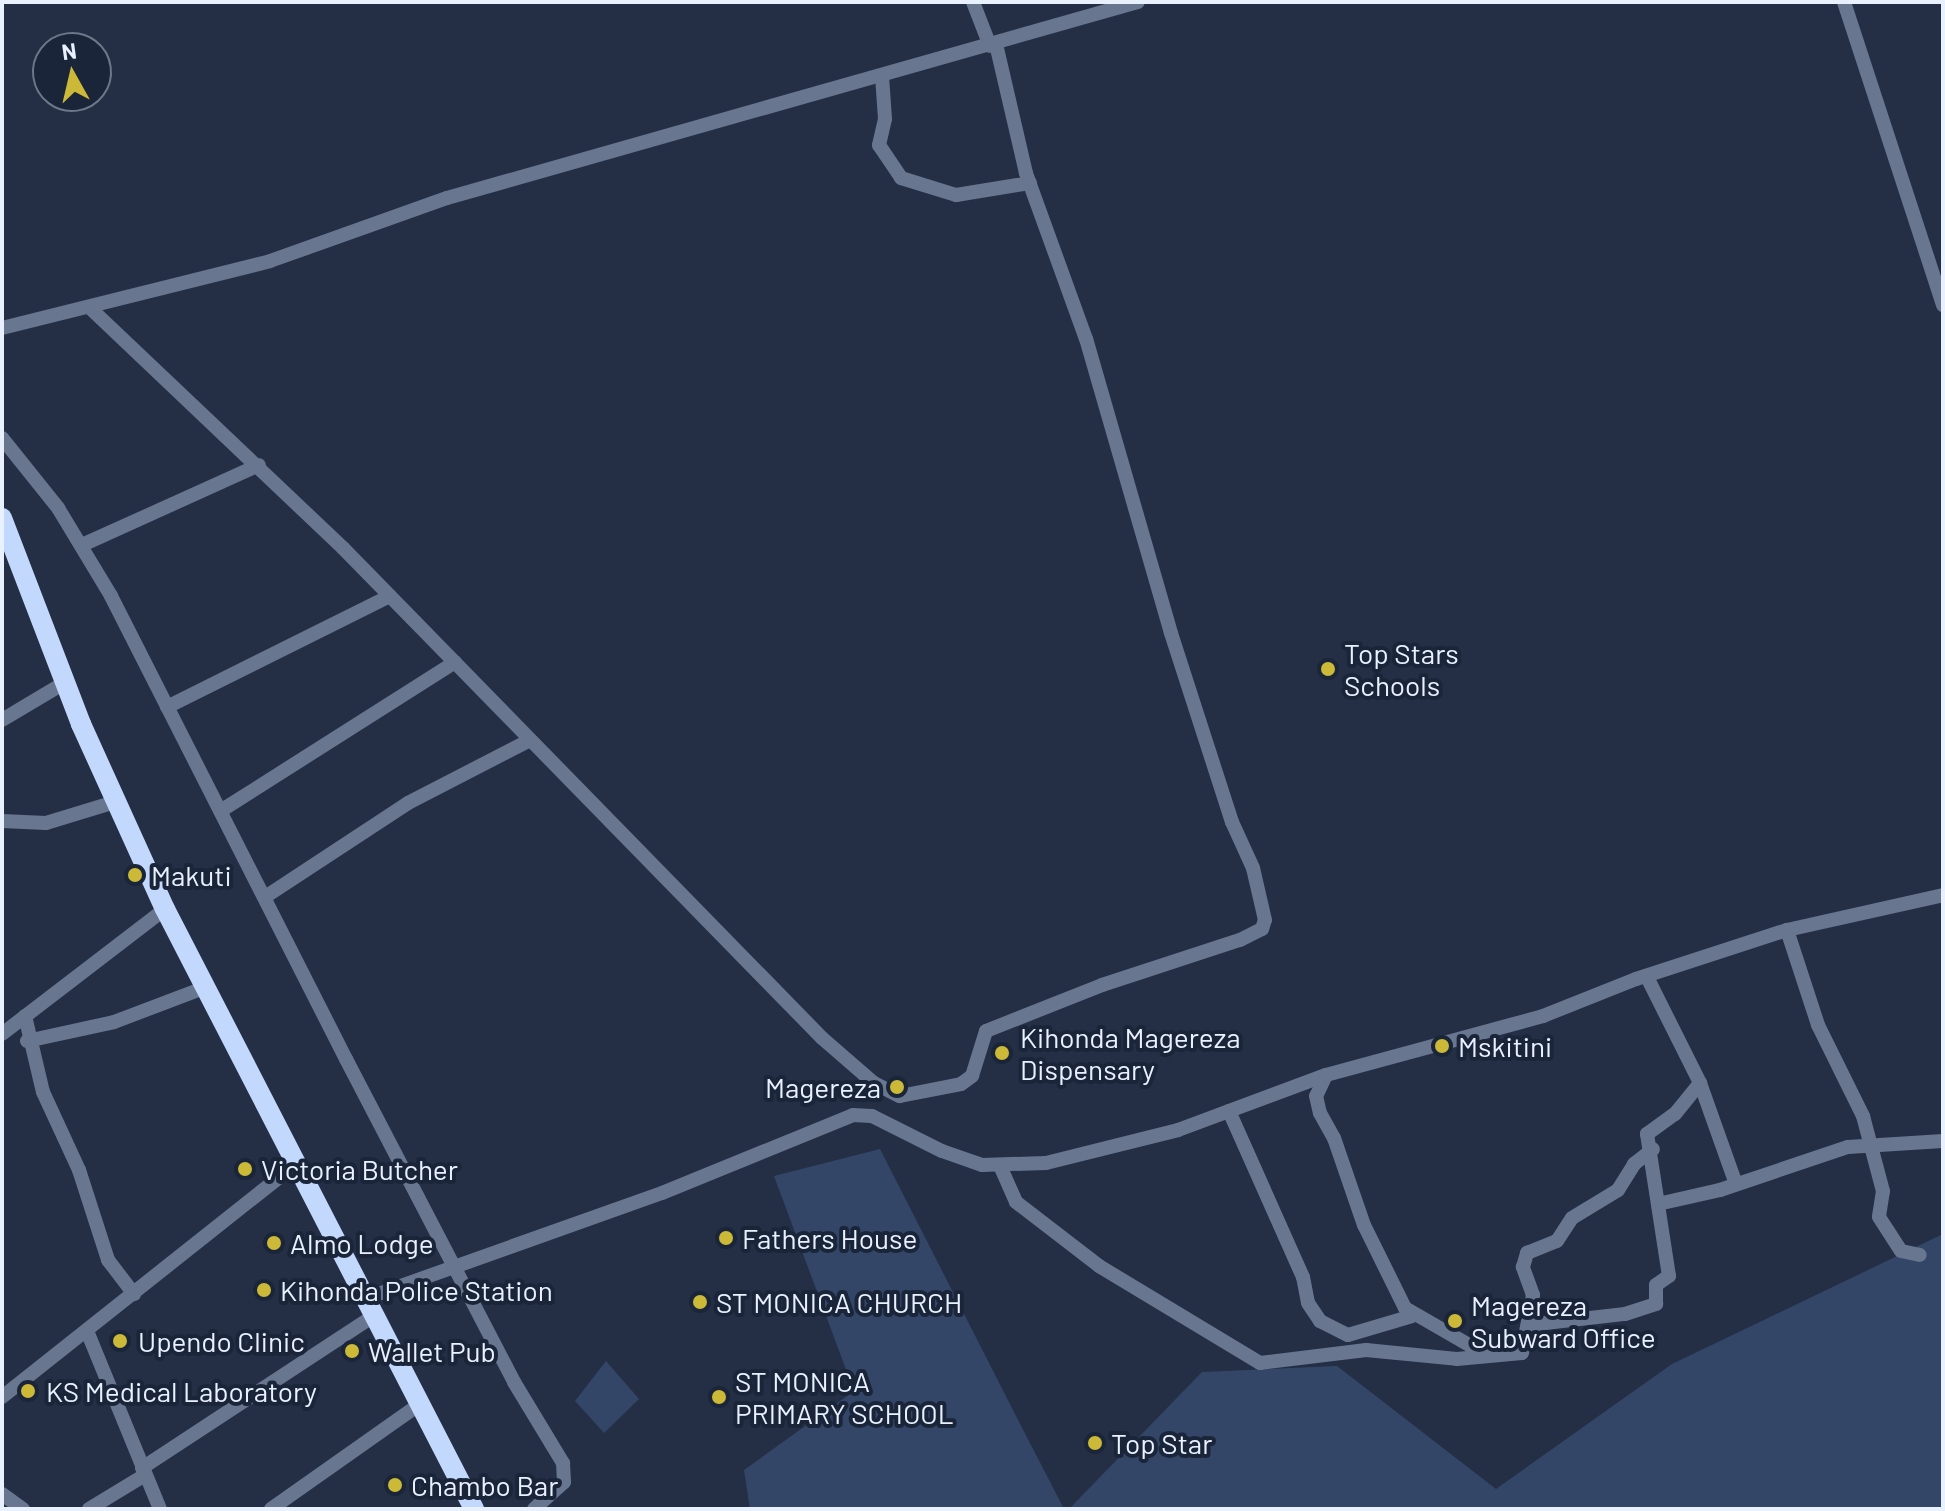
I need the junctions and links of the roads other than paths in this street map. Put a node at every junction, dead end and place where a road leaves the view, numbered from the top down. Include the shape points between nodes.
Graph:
1 (973, 2) edge
2 (1138, 2) edge
3 (1844, 2) edge
4 (993, 45) junction
5 (882, 76) junction
6 (1030, 183) junction
7 (1940, 286) edge
8 (1943, 305) edge
9 (89, 307) junction
10 (2, 328) edge
11 (2, 438) edge
12 (259, 465) junction
13 (2, 518) edge
14 (82, 545) junction
15 (390, 596) junction
16 (455, 662) junction
17 (64, 683) junction
18 (167, 707) junction
19 (2, 720) edge
20 (530, 740) junction
21 (115, 802) junction
22 (222, 810) junction
23 (6, 825) edge
24 (1943, 895) edge
25 (265, 897) junction
26 (165, 909) junction
27 (1787, 930) junction
28 (1647, 977) junction
29 (206, 987) junction
30 (25, 1016) junction
31 (2, 1034) edge
32 (27, 1041) junction
33 (1326, 1075) junction
34 (1700, 1083) junction
35 (1229, 1111) junction
36 (1943, 1141) edge
37 (1868, 1143) junction
38 (1653, 1149) junction
39 (298, 1162) junction
40 (1001, 1168) junction
41 (1736, 1184) junction
42 (1658, 1204) junction
43 (1920, 1255) dead end
44 (459, 1268) junction
45 (134, 1294) junction
46 (371, 1307) junction
47 (1412, 1316) junction
48 (1528, 1325) junction
49 (87, 1331) junction
50 (1488, 1356) junction
51 (2, 1397) edge
52 (421, 1403) junction
53 (144, 1472) junction
54 (2, 1494) edge
55 (23, 1509) edge
56 (89, 1509) edge
57 (160, 1509) edge
58 (271, 1509) edge
59 (474, 1509) edge
60 (534, 1509) edge

1 - 4 street
2 - 4 street
3 - 7 street
4 - 5 street
4 - 6 street
5 - 6 street via 885,119 879,145 901,178 956,195
5 - 9 street via 447,198 270,261
6 - 20 street via 1086,339 1232,822 1253,868 1264,913 1262,929 986,1031 970,1080 900,1096 874,1083 822,1038
7 - 8 street
9 - 10 street
9 - 12 street
11 - 14 street
12 - 14 street
12 - 15 street
13 - 17 highway
14 - 18 street
15 - 16 street
15 - 18 street
16 - 20 street
16 - 22 street
17 - 19 street
17 - 21 highway
18 - 22 street
20 - 25 street via 408,803
21 - 23 street via 46,823
21 - 26 highway
22 - 25 street
24 - 27 street
25 - 44 street
26 - 29 highway
26 - 30 street
27 - 28 street
27 - 37 street via 1807,996 1856,1097
28 - 33 street via 1543,1016
28 - 34 street
29 - 32 street via 114,1022
29 - 39 highway
30 - 31 street
30 - 32 street
32 - 45 street via 108,1260
33 - 35 street
33 - 47 street via 1316,1096 1320,1113 1364,1225
34 - 38 street via 1675,1114 1649,1130
34 - 41 street
35 - 40 street via 1121,1145
35 - 47 street via 1320,1321 1348,1335
36 - 37 street
37 - 41 street
37 - 43 street via 1883,1191 1879,1217 1901,1251
38 - 42 street
38 - 48 street via 1634,1164 1618,1190 1577,1214 1557,1241 1527,1253 1523,1267 1533,1295
39 - 45 street
39 - 46 highway
40 - 44 street via 942,1151 872,1116 853,1115
40 - 50 street via 1016,1202 1099,1266 1260,1363 1366,1350 1457,1359
41 - 42 street
42 - 48 street via 1669,1276 1656,1285 1656,1304 1625,1314
44 - 46 street
44 - 60 street via 568,1477
45 - 49 street
46 - 52 highway
46 - 53 street
47 - 50 street
48 - 50 street via 1522,1353
49 - 51 street
49 - 53 street
52 - 58 street
52 - 59 highway
53 - 56 street
53 - 57 street
54 - 55 street

